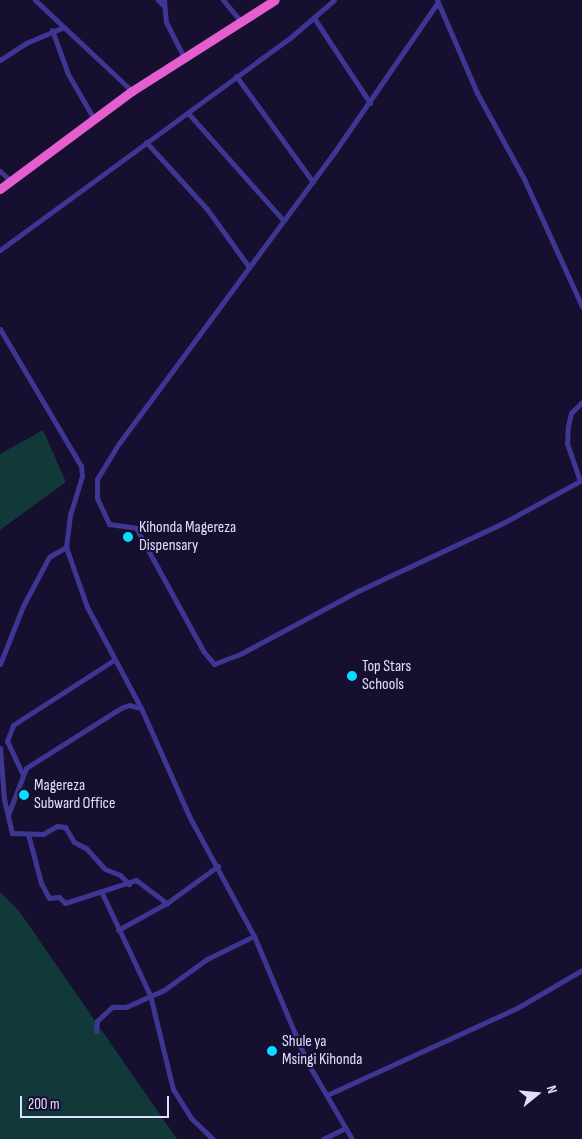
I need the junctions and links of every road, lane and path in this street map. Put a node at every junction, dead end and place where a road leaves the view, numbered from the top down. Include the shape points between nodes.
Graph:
1 (34, 0) edge
2 (158, 0) edge
3 (223, 0) edge
4 (275, 0) edge
5 (334, 0) edge
6 (438, 1) edge
7 (164, 3) edge
8 (314, 18) junction
9 (240, 20) junction
10 (64, 27) junction
11 (52, 30) junction
12 (183, 56) junction
13 (0, 60) edge
14 (236, 76) junction
15 (132, 91) junction
16 (370, 103) junction
17 (188, 113) junction
18 (94, 119) junction
19 (146, 142) junction
20 (0, 171) edge
21 (11, 181) junction
22 (313, 182) junction
23 (0, 189) edge
24 (284, 221) junction
25 (0, 250) edge
26 (250, 267) junction
27 (582, 306) edge
28 (0, 329) edge
29 (582, 402) edge
30 (581, 480) edge
31 (66, 547) junction
32 (114, 660) junction
33 (0, 664) edge
34 (140, 708) junction
35 (0, 748) edge
36 (22, 773) junction
37 (8, 815) junction
38 (28, 834) junction
39 (218, 866) junction
40 (129, 884) junction
41 (101, 891) junction
42 (167, 903) junction
43 (118, 930) junction
44 (254, 936) junction
45 (582, 970) edge
46 (150, 995) junction
47 (96, 1031) dead end
48 (327, 1094) junction
49 (346, 1128) junction
50 (213, 1139) edge
51 (322, 1139) edge
52 (352, 1139) edge

1 - 10 street
2 - 7 street
3 - 9 street
4 - 9 highway
5 - 8 street
6 - 16 street
6 - 27 street via 477,92 524,179
7 - 12 street via 166,22
8 - 14 street
8 - 16 street
9 - 12 highway
10 - 11 street
10 - 15 street
11 - 13 street
11 - 18 street via 68,74
12 - 15 highway
14 - 17 street
14 - 22 street
15 - 18 highway
16 - 22 street
17 - 19 street
17 - 24 street
18 - 21 highway
19 - 25 street
19 - 26 street via 207,209
20 - 21 street
21 - 23 highway
22 - 24 street
24 - 26 street
26 - 30 street via 119,443 99,474 95,488 109,524 136,528 211,663 242,653
28 - 31 street via 83,471 70,515
29 - 30 street via 572,413 568,435
31 - 32 street via 87,607
31 - 33 street via 49,557 23,606
32 - 34 street
32 - 36 street via 13,725 7,741
34 - 36 street via 129,705 121,708 66,740
34 - 39 street via 189,816
35 - 37 street
36 - 37 street
37 - 38 street via 12,833
38 - 40 street via 43,834 57,826 65,827 75,843 86,848 105,869 120,875
38 - 41 street via 41,883 49,898 58,896 64,903
39 - 42 street
39 - 44 street
40 - 41 street
40 - 42 street via 139,880 149,892
41 - 43 street
42 - 43 street
43 - 46 street
44 - 46 street via 207,959 173,985
44 - 48 street via 292,1032
45 - 48 street via 517,1008
46 - 47 street via 126,1007 112,1007 97,1021
46 - 50 street via 173,1089 191,1118
48 - 49 street
49 - 51 street
49 - 52 street

